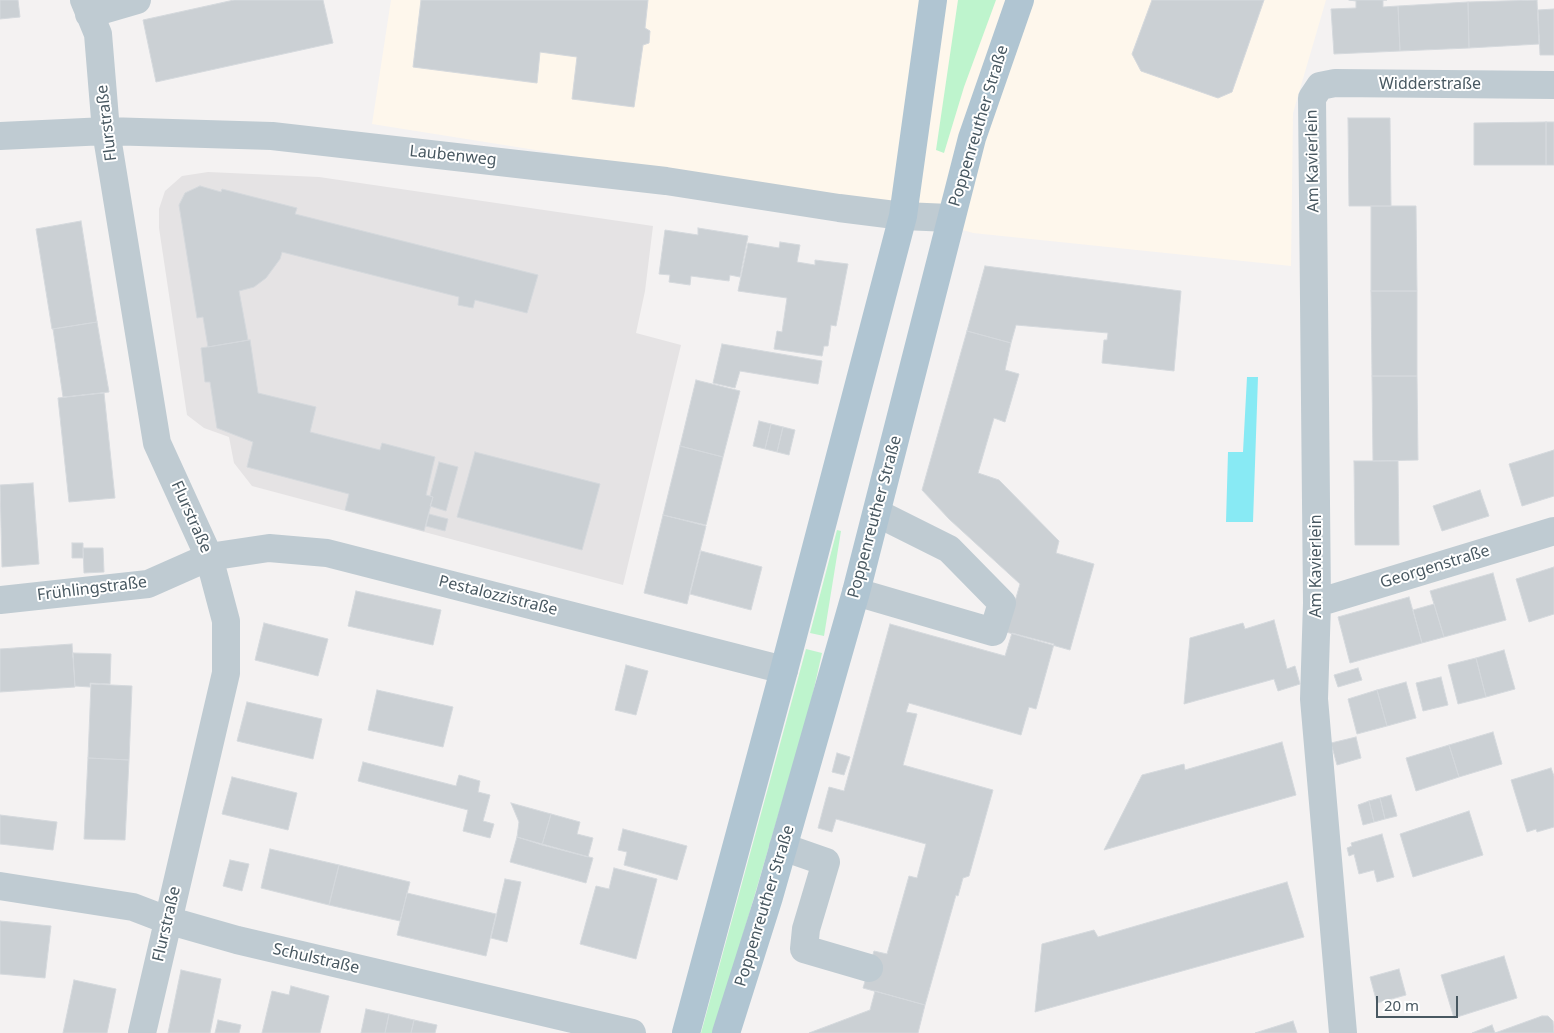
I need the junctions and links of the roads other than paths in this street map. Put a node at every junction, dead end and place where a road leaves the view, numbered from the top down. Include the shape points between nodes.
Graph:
1 (137, 0) edge
2 (933, 0) edge
3 (1020, 0) edge
4 (87, 7) edge
5 (1554, 84) edge
6 (1312, 98) joint
7 (106, 131) junction
8 (0, 136) edge
9 (903, 216) junction
10 (950, 218) junction
11 (877, 512) junction
12 (1554, 531) edge
13 (209, 557) junction
14 (856, 592) junction
15 (0, 600) edge
16 (1317, 603) junction
17 (784, 670) junction
18 (783, 847) junction
19 (0, 886) edge
20 (167, 920) junction
21 (869, 968) dead end
22 (142, 1033) edge
23 (632, 1033) edge
24 (686, 1033) edge
25 (726, 1033) edge
26 (1343, 1033) edge

1 - 4 street
2 - 9 main road
3 - 10 main road, Poppenreuther Straße via 972,138
4 - 7 street, Flurstraße via 98,34
5 - 6 street, Widderstraße via 1335,83 1320,86
6 - 16 street, Am Kavierlein
7 - 8 street, Laubenweg
7 - 9 street, Laubenweg via 282,137 666,181
7 - 13 street, Flurstraße via 157,443
9 - 10 street, Laubenweg
9 - 17 main road
10 - 11 main road, Poppenreuther Straße
11 - 14 main road, Poppenreuther Straße
11 - 14 street via 949,549 1002,603 993,632
12 - 16 street, Georgenstraße
13 - 15 street, Frühlingstraße via 148,584
13 - 17 street, Pestalozzistraße via 269,548 326,553
13 - 20 street, Flurstraße via 226,621 226,673
14 - 18 main road, Poppenreuther Straße
16 - 26 street, Am Kavierlein via 1314,699
17 - 24 main road
18 - 21 street via 826,862 806,929 804,949
18 - 25 main road, Poppenreuther Straße
19 - 20 street, Schulstraße via 133,907
20 - 22 street, Flurstraße
20 - 23 street, Schulstraße via 237,940

